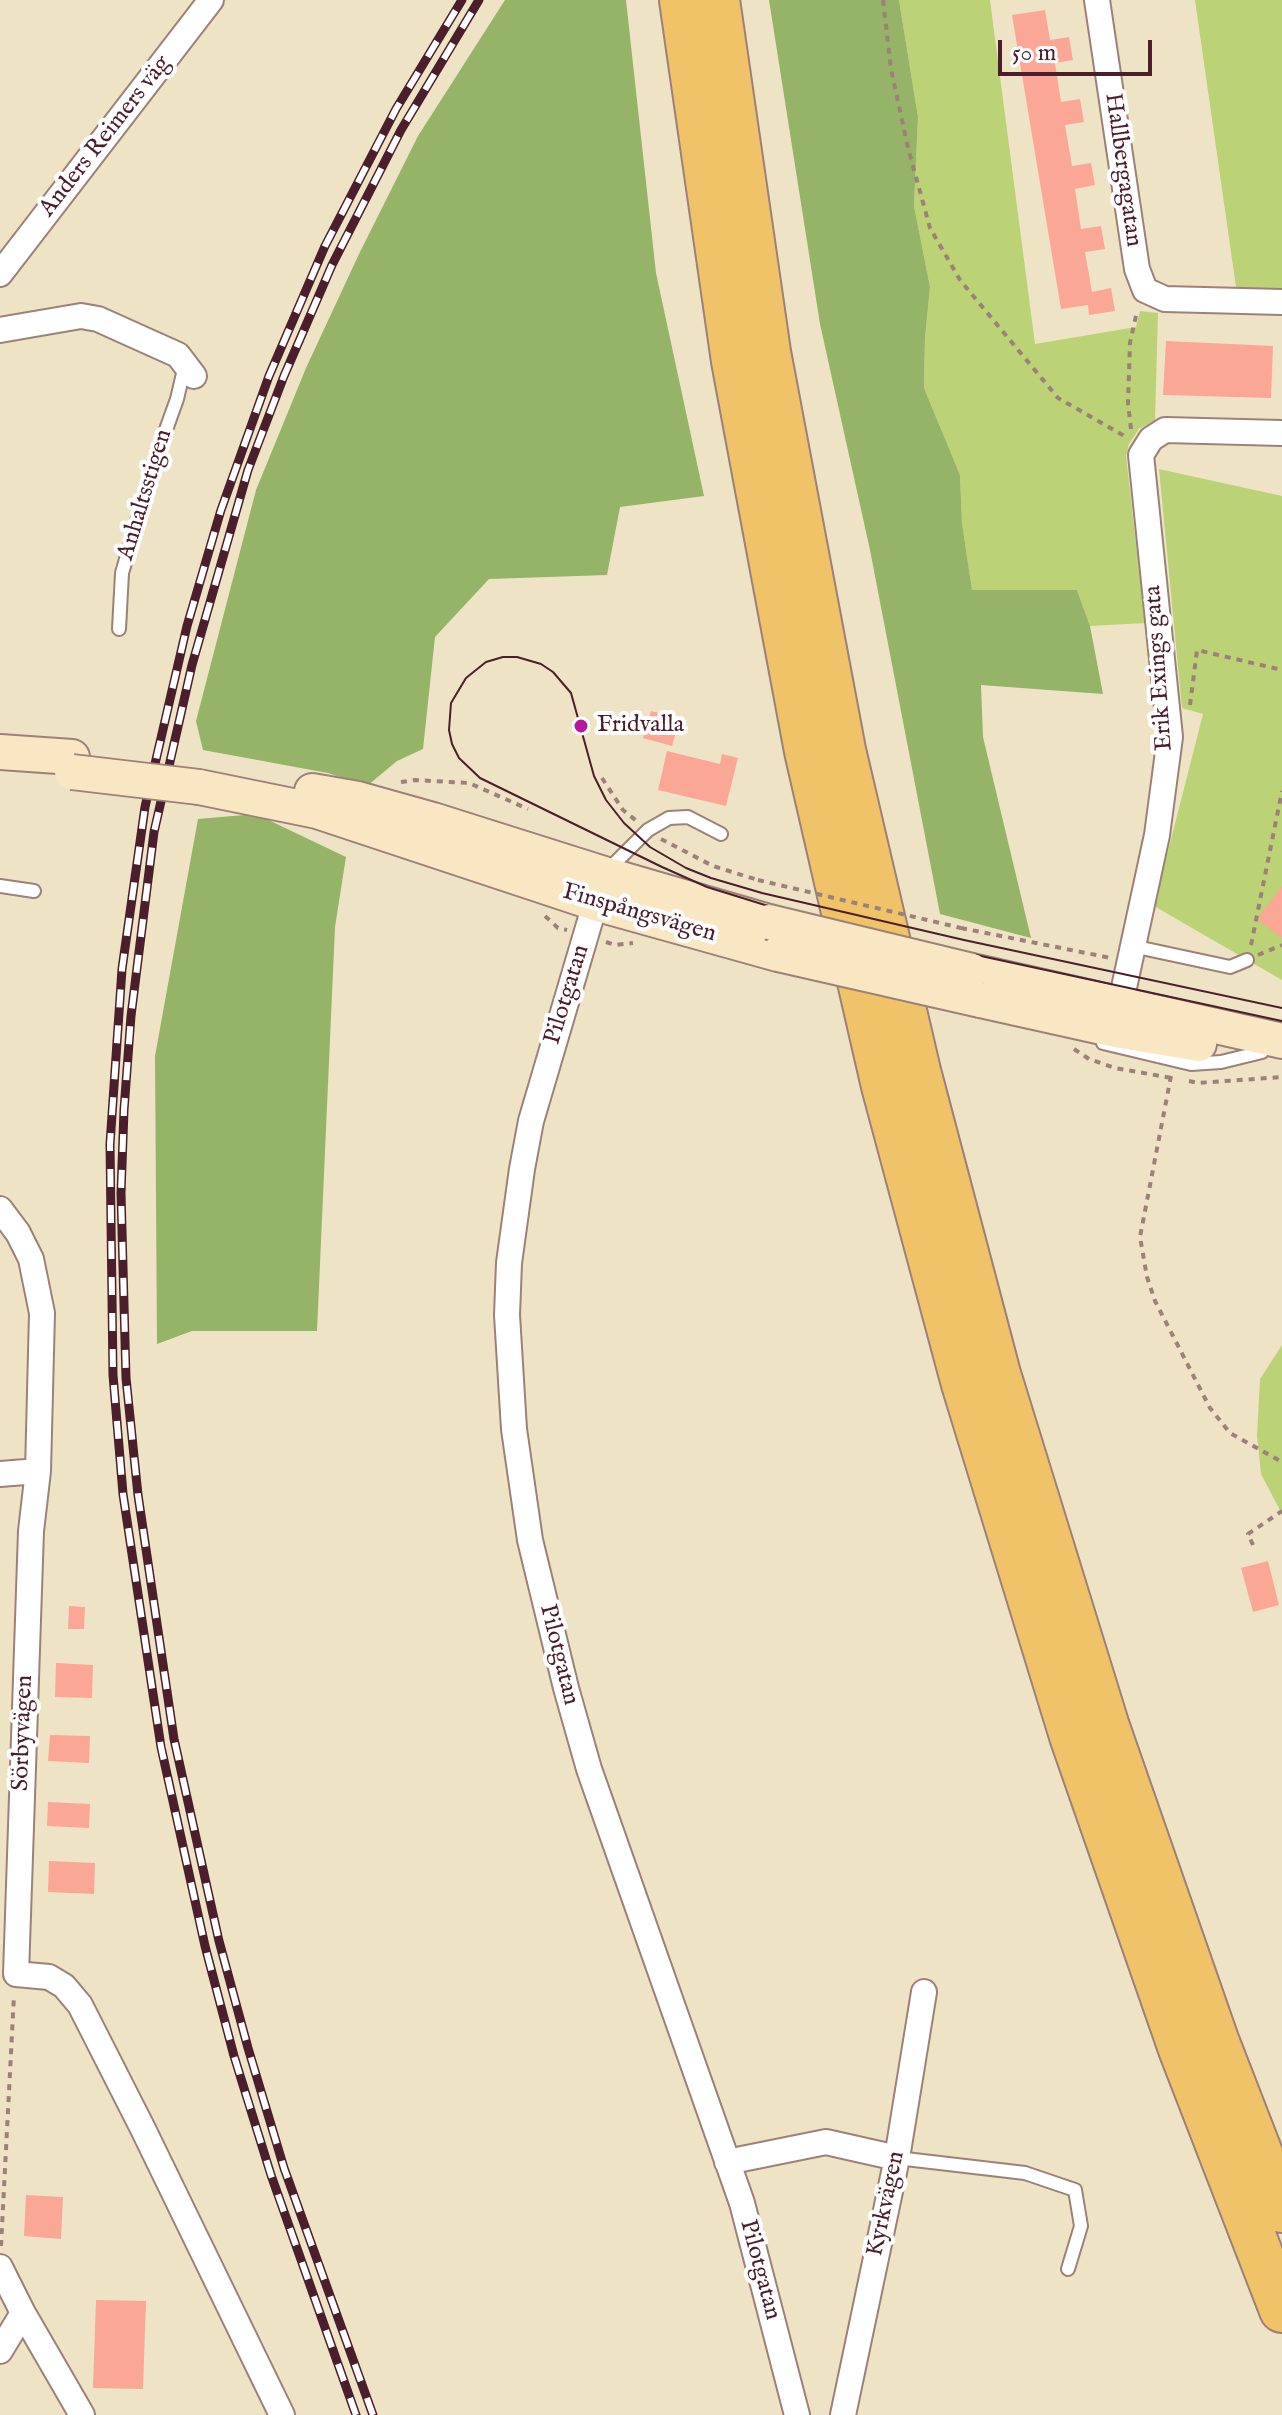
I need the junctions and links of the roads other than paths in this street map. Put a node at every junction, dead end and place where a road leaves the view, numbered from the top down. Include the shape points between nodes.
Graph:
1 (211, 0) edge
2 (682, 0) edge
3 (717, 0) edge
4 (1097, 0) edge
5 (0, 274) edge
6 (1282, 302) edge
7 (0, 330) edge
8 (190, 370) joint
9 (1282, 433) edge
10 (119, 629) dead end
11 (0, 752) edge
12 (72, 765) junction
13 (0, 767) edge
14 (721, 834) dead end
15 (0, 886) edge
16 (599, 888) junction
17 (34, 891) dead end
18 (1131, 954) junction
19 (1247, 960) road end
20 (976, 986) junction
21 (1118, 1017) junction
22 (1071, 1020) junction
23 (1275, 1049) edge
24 (0, 1209) edge
25 (38, 1471) junction
26 (0, 1474) edge
27 (924, 1992) dead end
28 (897, 2158) junction
29 (727, 2162) junction
30 (1282, 2210) edge
31 (0, 2267) edge
32 (1068, 2269) dead end
33 (1282, 2310) edge
34 (23, 2313) junction
35 (0, 2351) edge
36 (82, 2415) edge
37 (282, 2415) edge
38 (797, 2415) edge
39 (843, 2415) edge

1 - 5 street, Anders Reimers väg
2 - 33 highway via 740,392 807,751 884,1086 964,1384 1072,1736 1181,2049
3 - 30 highway via 768,352 837,719 918,1071 998,1374 1107,1727 1216,2040
4 - 6 street, Hallbergagatan via 1137,269 1145,290 1165,299
7 - 8 street, Anhaltsstigen via 81,316 98,319 178,355
8 - 10 lane, Anhaltsstigen via 153,466 122,573
9 - 18 street, Erik Exings gata via 1165,430 1141,455 1170,737 1157,835
11 - 12 main road, Finspångsvägen
12 - 13 main road, Finspångsvägen
12 - 16 main road, Finspångsvägen, bridge via 197,779
14 - 16 lane via 688,817 669,818 648,830
15 - 17 lane
16 - 20 main road, Finspångsvägen, bridge via 769,922
16 - 20 main road, Finspångsvägen, bridge via 778,954
16 - 29 street, Pilotgatan via 531,1121 514,1216 507,1315 514,1429 530,1540 585,1755
18 - 19 lane via 1230,967
18 - 21 street, Erik Exings gata
20 - 21 main road, Finspångsvägen
20 - 22 main road, Finspångsvägen
21 - 22 main road, Finspångsvägen
21 - 23 main road, Finspångsvägen
22 - 23 lane via 1106,1045 1191,1064
24 - 25 street, Sörbyvägen via 31,1259 42,1313
25 - 26 street
25 - 37 street, Sörbyvägen via 31,1531 16,1974 49,1977 80,2005
27 - 28 street, Kyrkvägen
28 - 29 street via 826,2142
28 - 32 lane via 1025,2173 1075,2190 1081,2226
28 - 39 street, Kyrkvägen
29 - 38 street, Pilotgatan
31 - 34 street
34 - 35 street
34 - 36 street

